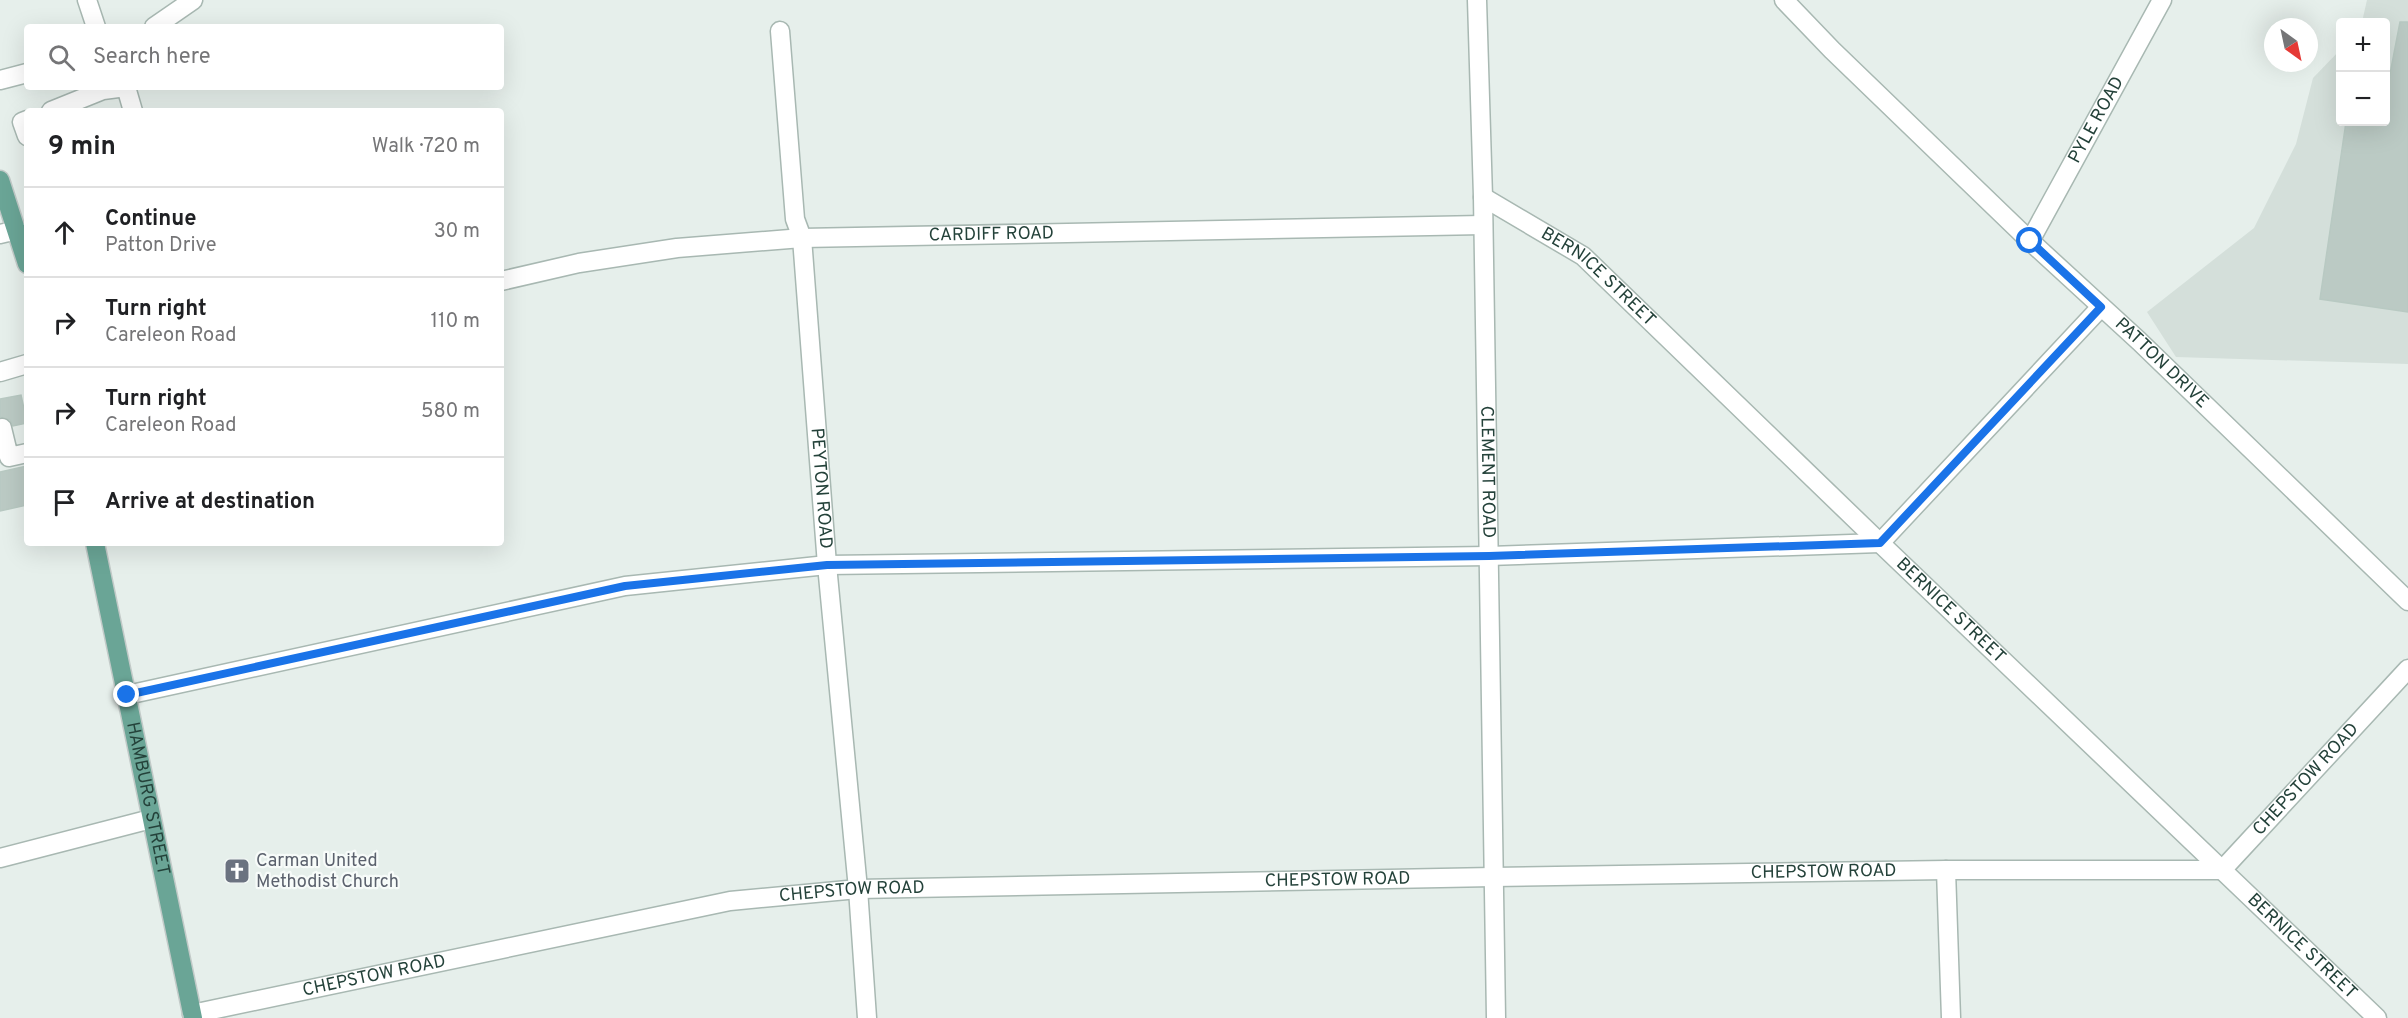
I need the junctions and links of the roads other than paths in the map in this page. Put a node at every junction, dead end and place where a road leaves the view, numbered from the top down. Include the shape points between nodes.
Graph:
1 (87, 0) edge
2 (193, 0) edge
3 (1477, 0) edge
4 (1784, 0) edge
5 (2162, 0) edge
6 (95, 24) edge
7 (158, 24) edge
8 (780, 31) dead end
9 (24, 74) edge
10 (0, 80) edge
11 (101, 90) edge
12 (127, 90) edge
13 (58, 108) edge
14 (132, 108) edge
15 (0, 180) edge
16 (1483, 197) junction
17 (1483, 225) junction
18 (9, 232) edge
19 (801, 238) junction
20 (2030, 241) junction
21 (24, 259) edge
22 (504, 280) edge
23 (2101, 307) junction
24 (24, 365) edge
25 (0, 372) edge
26 (2, 428) dead end
27 (12, 457) edge
28 (1880, 543) junction
29 (96, 546) edge
30 (1489, 556) junction
31 (827, 565) junction
32 (2408, 601) edge
33 (2408, 669) edge
34 (127, 695) junction
35 (151, 819) junction
36 (0, 858) edge
37 (1946, 870) junction
38 (2222, 870) junction
39 (1493, 877) junction
40 (858, 889) junction
41 (192, 1016) edge
42 (867, 1018) edge
43 (1496, 1018) edge
44 (1951, 1018) edge
45 (2377, 1018) edge

1 - 6 street
2 - 7 street
3 - 16 street, CLEMENT ROAD
4 - 20 street, PATTON DRIVE
5 - 20 street, PYLE ROAD
8 - 19 street, PEYTON ROAD via 795,219
9 - 10 street
11 - 13 street
12 - 14 street
15 - 18 main road
16 - 17 street, CLEMENT ROAD
16 - 28 street, BERNICE STREET via 1583,256
17 - 19 street, CARDIFF ROAD
17 - 30 street, CLEMENT ROAD
18 - 21 main road
19 - 22 street, CARDIFF ROAD via 677,248 579,263
19 - 31 street, PEYTON ROAD
20 - 23 street, PATTON DRIVE
23 - 28 street
23 - 32 street, PATTON DRIVE
24 - 25 street
26 - 27 street
28 - 30 street
28 - 38 street, BERNICE STREET
29 - 34 main road, HAMBURG STREET
30 - 31 street
30 - 39 street, CLEMENT ROAD
31 - 34 street via 625,586
31 - 40 street, PEYTON ROAD
33 - 38 street, CHEPSTOW ROAD
34 - 35 main road, HAMBURG STREET
35 - 36 street
35 - 41 main road, HAMBURG STREET
37 - 38 street, CHEPSTOW ROAD
37 - 39 street, CHEPSTOW ROAD
37 - 44 street
38 - 45 street, BERNICE STREET
39 - 40 street, CHEPSTOW ROAD
39 - 43 street, CLEMENT ROAD
40 - 41 street, CHEPSTOW ROAD via 730,901
40 - 42 street, PEYTON ROAD

